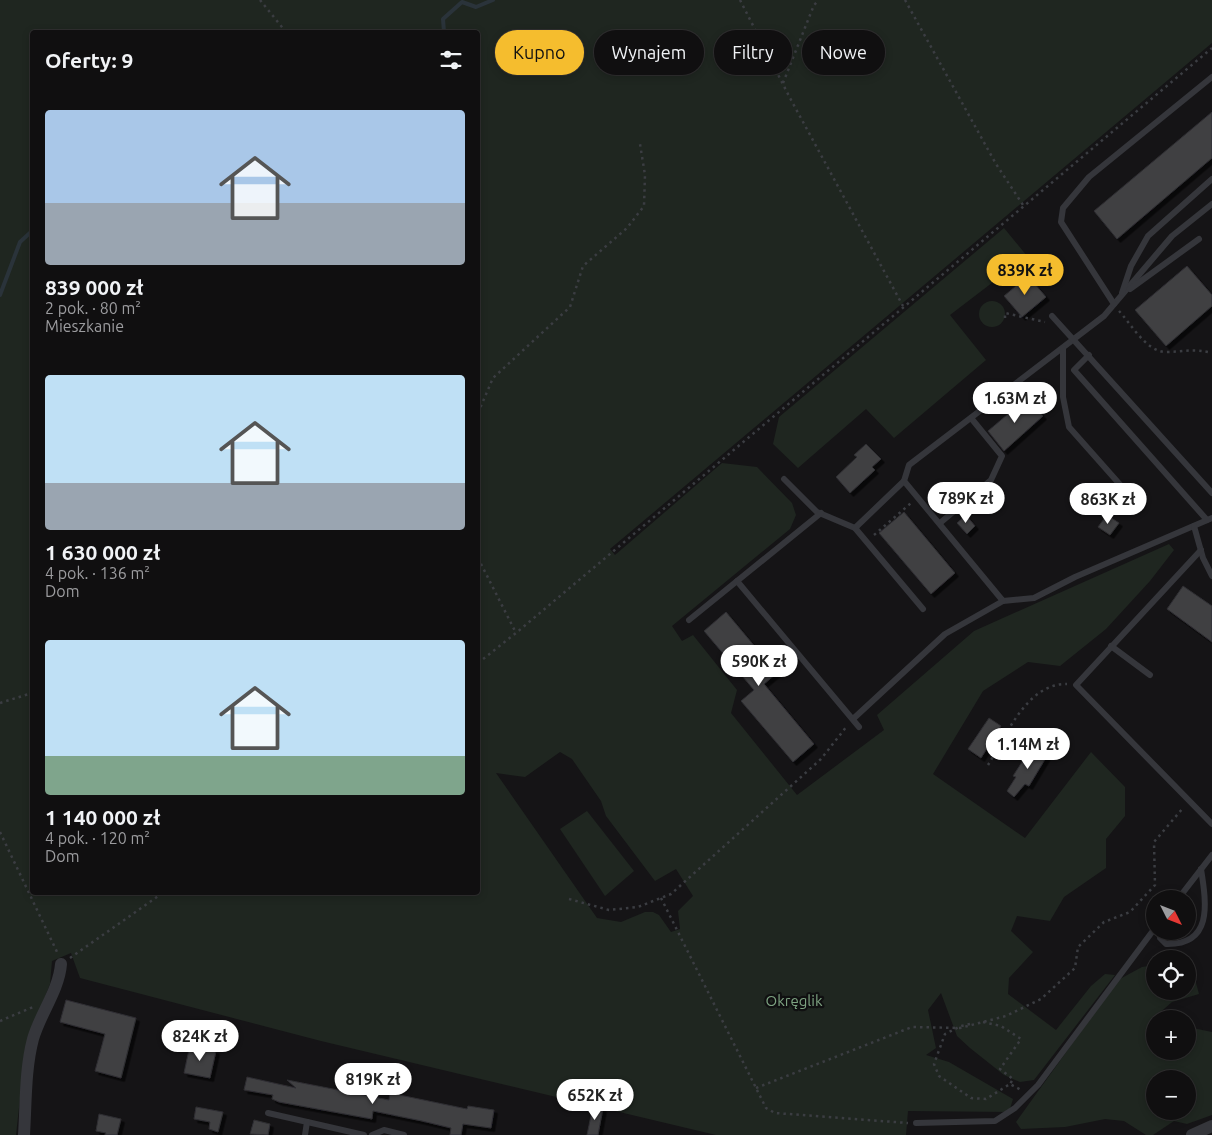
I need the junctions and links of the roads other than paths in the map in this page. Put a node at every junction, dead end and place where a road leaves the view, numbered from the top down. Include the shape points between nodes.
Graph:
1 (1212, 77) edge
2 (1212, 179) edge
3 (1212, 204) edge
4 (1199, 239) dead end
5 (1121, 296) junction
6 (1114, 304) junction
7 (1052, 316) dead end
8 (1074, 339) junction
9 (1063, 348) junction
10 (1089, 355) junction
11 (972, 418) junction
12 (784, 480) dead end
13 (904, 481) junction
14 (1212, 493) edge
15 (1131, 497) dead end
16 (821, 513) junction
17 (1210, 519) edge
18 (940, 523) junction
19 (1194, 526) junction
20 (855, 528) junction
21 (1201, 550) junction
22 (1212, 576) edge
23 (738, 581) junction
24 (1003, 601) junction
25 (923, 609) dead end
26 (689, 620) dead end
27 (1111, 646) junction
28 (1150, 675) dead end
29 (853, 720) junction
30 (859, 727) dead end
31 (1212, 824) edge
32 (1212, 856) edge
33 (1201, 869) junction
34 (1185, 890) edge
35 (1196, 938) edge
36 (1146, 940) edge
37 (1162, 940) edge
38 (1192, 940) edge
39 (61, 964) road end
40 (268, 1113) dead end
41 (308, 1122) junction
42 (916, 1124) road end
43 (1212, 1126) edge
44 (24, 1135) edge
45 (305, 1135) edge
46 (364, 1135) edge
47 (372, 1135) edge
48 (404, 1135) edge
49 (1192, 1135) edge

1 - 6 lane via 1089,177 1063,208 1061,222
2 - 5 lane via 1148,236 1130,266
3 - 5 lane via 1172,236
4 - 5 lane
5 - 6 lane
6 - 8 lane
7 - 8 lane
8 - 9 lane
8 - 10 lane
9 - 11 lane
9 - 15 lane via 1062,397 1069,427
10 - 14 lane
10 - 17 lane via 1074,370
11 - 13 lane via 909,465
11 - 18 lane via 1002,456 991,480
12 - 16 lane
13 - 18 lane
13 - 20 lane
16 - 20 lane
16 - 23 lane
17 - 19 lane
18 - 24 lane
19 - 21 lane
19 - 24 lane via 1034,598
20 - 25 lane
21 - 22 lane
21 - 27 lane
23 - 26 lane
23 - 29 lane
24 - 29 lane via 945,634
27 - 28 lane
27 - 31 lane via 1076,685
29 - 30 lane
32 - 33 lane
33 - 34 lane
33 - 35 lane via 1206,926
36 - 42 lane via 1038,1085 1015,1108 995,1121
37 - 38 lane via 1166,944 1182,945
39 - 44 street via 30,1050
40 - 41 lane
41 - 45 lane
41 - 46 lane
43 - 49 street
47 - 48 lane via 384,1130

